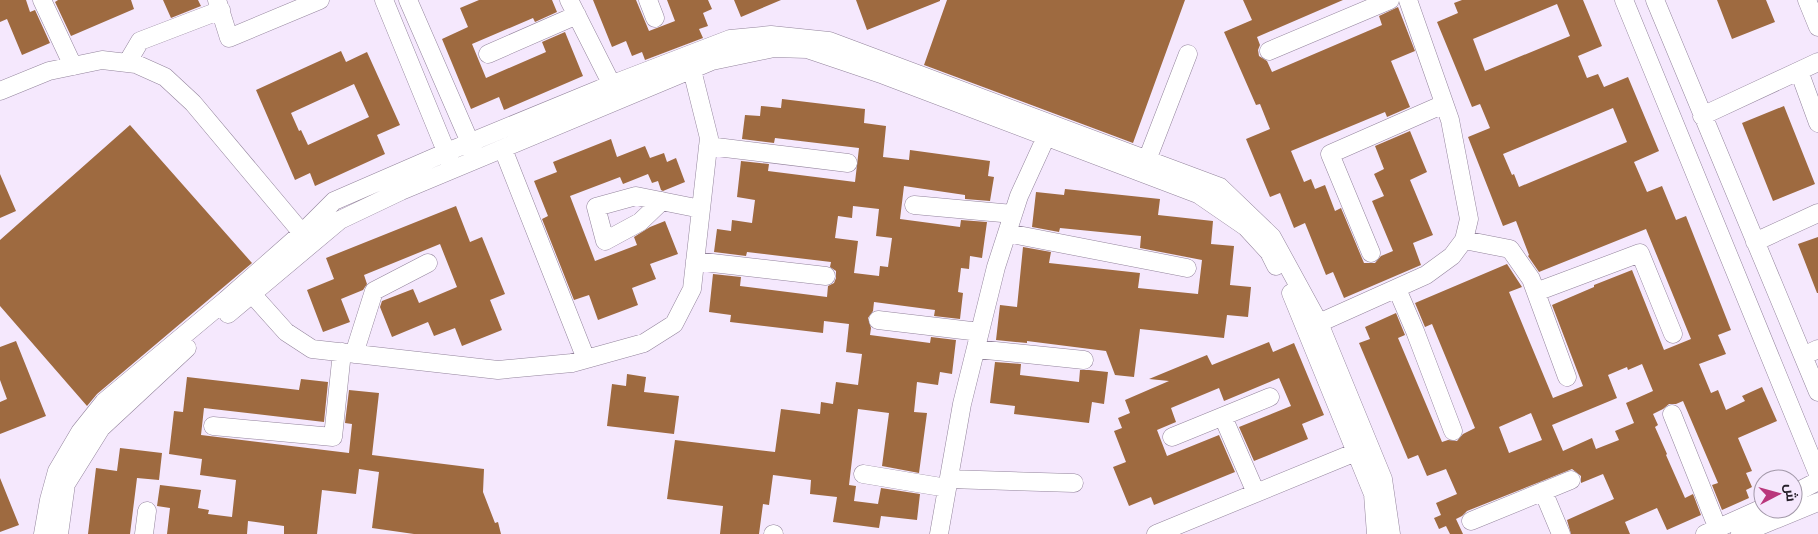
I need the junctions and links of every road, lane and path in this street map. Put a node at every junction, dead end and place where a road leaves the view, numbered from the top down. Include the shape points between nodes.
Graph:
1 (42, 0) edge
2 (320, 0) edge
3 (384, 0) edge
4 (408, 0) edge
5 (648, 0) edge
6 (1390, 0) edge
7 (1408, 0) edge
8 (1624, 0) edge
9 (1655, 0) edge
10 (1807, 0) edge
11 (219, 5) edge
12 (573, 7) edge
13 (655, 18) dead end
14 (1818, 27) edge
15 (1269, 51) dead end
16 (488, 54) dead end
17 (1188, 54) dead end
18 (127, 62) junction
19 (1818, 62) edge
20 (73, 66) junction
21 (692, 70) junction
22 (1799, 71) junction
23 (612, 85) junction
24 (0, 91) edge
25 (1444, 104) junction
26 (1702, 116) junction
27 (1818, 123) edge
28 (1046, 137) junction
29 (708, 146) junction
30 (503, 148) junction
31 (473, 151) junction
32 (447, 152) junction
33 (1147, 160) junction
34 (848, 163) dead end
35 (454, 169) junction
36 (662, 201) dead end
37 (914, 205) dead end
38 (701, 209) junction
39 (1013, 214) junction
40 (1818, 214) edge
41 (302, 233) junction
42 (1007, 233) junction
43 (1464, 240) junction
44 (1755, 242) junction
45 (1371, 253) dead end
46 (695, 261) junction
47 (428, 263) dead end
48 (1187, 268) dead end
49 (826, 276) dead end
50 (1397, 289) junction
51 (1536, 292) junction
52 (252, 294) junction
53 (878, 320) dead end
54 (1319, 323) junction
55 (1673, 334) dead end
56 (978, 341) junction
57 (348, 353) junction
58 (1811, 353) edge
59 (586, 359) junction
60 (1084, 360) dead end
61 (1567, 377) dead end
62 (1818, 392) edge
63 (1270, 397) dead end
64 (1672, 414) dead end
65 (1223, 417) junction
66 (214, 426) dead end
67 (1453, 431) dead end
68 (1172, 437) dead end
69 (1356, 452) junction
70 (863, 474) dead end
71 (1818, 474) edge
72 (1571, 480) dead end
73 (1818, 481) edge
74 (1074, 483) dead end
75 (948, 484) junction
76 (1803, 489) edge
77 (1544, 491) junction
78 (1256, 493) junction
79 (1818, 502) edge
80 (147, 511) dead end
81 (1753, 512) edge
82 (1470, 521) dead end
83 (1711, 531) edge
84 (43, 534) edge
85 (59, 534) edge
86 (144, 534) edge
87 (939, 534) edge
88 (1156, 534) edge
89 (1376, 534) edge
90 (1391, 534) edge
91 (1561, 534) edge
92 (1740, 534) edge

1 - 20 street
2 - 11 street via 229,38
3 - 32 street
4 - 31 street
5 - 13 street
6 - 15 street
7 - 25 street
8 - 71 street
9 - 26 street
10 - 14 street
11 - 18 street via 140,41
12 - 16 street
12 - 23 street
17 - 33 street
18 - 20 street via 102,60
18 - 41 street via 165,77 193,103
19 - 22 street
20 - 24 street via 49,71
21 - 28 street via 712,62 774,48 807,49
21 - 29 street via 709,138
21 - 30 street
22 - 26 street
22 - 27 street
23 - 31 street
23 - 33 street via 730,39 771,35 829,41
25 - 43 street via 1469,219
25 - 45 street via 1330,154
26 - 44 street
28 - 39 street
28 - 69 street via 1198,194 1246,227 1269,252 1296,303
29 - 34 street
29 - 38 street
30 - 31 street
30 - 59 street
31 - 32 street
31 - 35 street
32 - 35 street
32 - 41 street via 334,202
33 - 54 street via 1220,188 1259,224 1272,237
35 - 52 street via 340,220
36 - 38 street
37 - 39 street
38 - 46 street
39 - 42 street
40 - 44 street
41 - 84 street via 104,402 80,432 58,471
42 - 48 street
42 - 56 street
43 - 50 street via 1452,256 1426,275
43 - 51 street via 1510,249
44 - 58 street
46 - 49 street
46 - 59 street via 692,289 674,324 644,343
47 - 57 street via 374,290
50 - 54 street
50 - 67 street
51 - 55 street via 1640,253
51 - 61 street
52 - 57 street via 286,332 312,349
52 - 85 street via 172,361 101,428 66,484
53 - 56 street
54 - 90 street via 1384,479
56 - 60 street
56 - 75 street via 962,404
57 - 59 street via 498,370
57 - 66 street via 334,437
58 - 62 street
63 - 65 street
64 - 83 street
65 - 68 street
65 - 78 street
69 - 78 street
69 - 89 street via 1373,494
70 - 75 street
72 - 77 street
73 - 76 street
74 - 75 street
75 - 87 street
77 - 82 street
77 - 91 street
78 - 88 street
79 - 92 street
80 - 86 street
81 - 83 street

